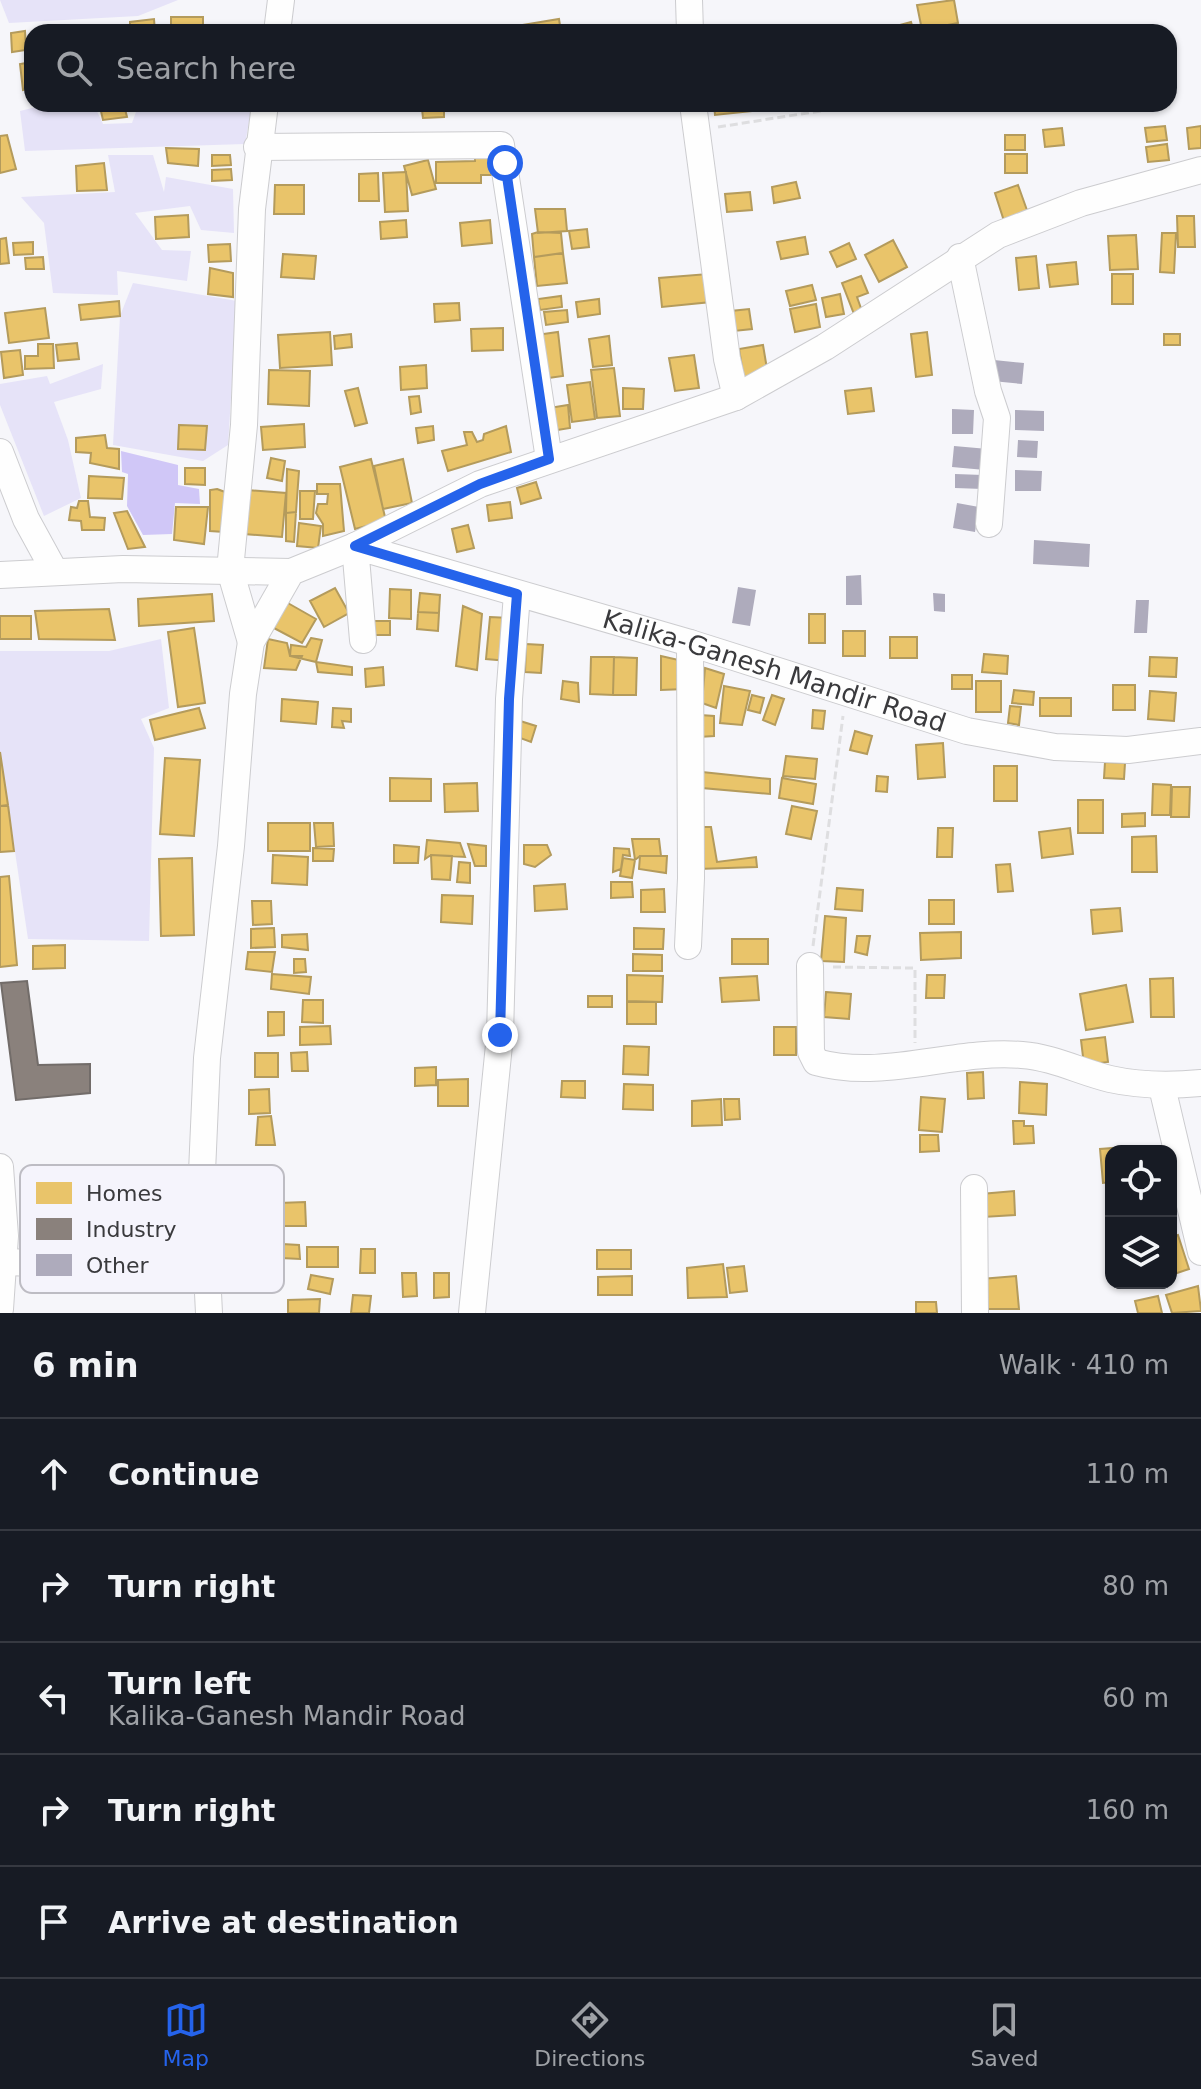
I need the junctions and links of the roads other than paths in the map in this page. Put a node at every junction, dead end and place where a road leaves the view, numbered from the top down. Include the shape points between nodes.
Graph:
1 (281, 0) edge
2 (689, 0) edge
3 (278, 24) edge
4 (690, 24) edge
5 (264, 112) edge
6 (693, 112) edge
7 (257, 147) junction
8 (1201, 170) edge
9 (960, 257) junction
10 (736, 397) junction
11 (0, 452) edge
12 (549, 459) junction
13 (989, 524) dead end
14 (355, 546) junction
15 (230, 570) junction
16 (55, 572) junction
17 (291, 572) junction
18 (0, 575) edge
19 (517, 594) junction
20 (363, 640) dead end
21 (251, 642) junction
22 (690, 643) junction
23 (1201, 741) edge
24 (688, 946) dead end
25 (810, 966) road end
26 (1201, 1083) edge
27 (1162, 1087) junction
28 (202, 1165) edge
29 (0, 1167) edge
30 (974, 1188) dead end
31 (3, 1244) edge
32 (1201, 1252) edge
33 (207, 1293) edge
34 (0, 1309) edge
35 (209, 1313) edge
36 (472, 1313) edge
37 (975, 1313) edge

1 - 3 street
2 - 4 street
5 - 7 street
6 - 10 street
7 - 12 street via 501,145
7 - 15 street via 244,425
8 - 9 street via 1081,203 998,235
9 - 10 street via 825,347
9 - 13 street via 997,418
10 - 12 street
11 - 16 street via 26,519
12 - 14 street via 480,484
14 - 17 street
14 - 19 street, Kalika-Ganesh Mandir Road
14 - 20 street
15 - 16 street
15 - 17 street
15 - 21 street
16 - 18 street
17 - 21 street
19 - 22 street, Kalika-Ganesh Mandir Road
19 - 36 street via 500,1035
21 - 28 street via 207,1058
22 - 23 street, Kalika-Ganesh Mandir Road via 967,731 1055,747 1128,750
22 - 24 street
25 - 27 street via 811,1052 816,1062 914,1064 1022,1055
26 - 27 street
27 - 32 street
29 - 31 street
30 - 37 street
31 - 34 street
33 - 35 street

